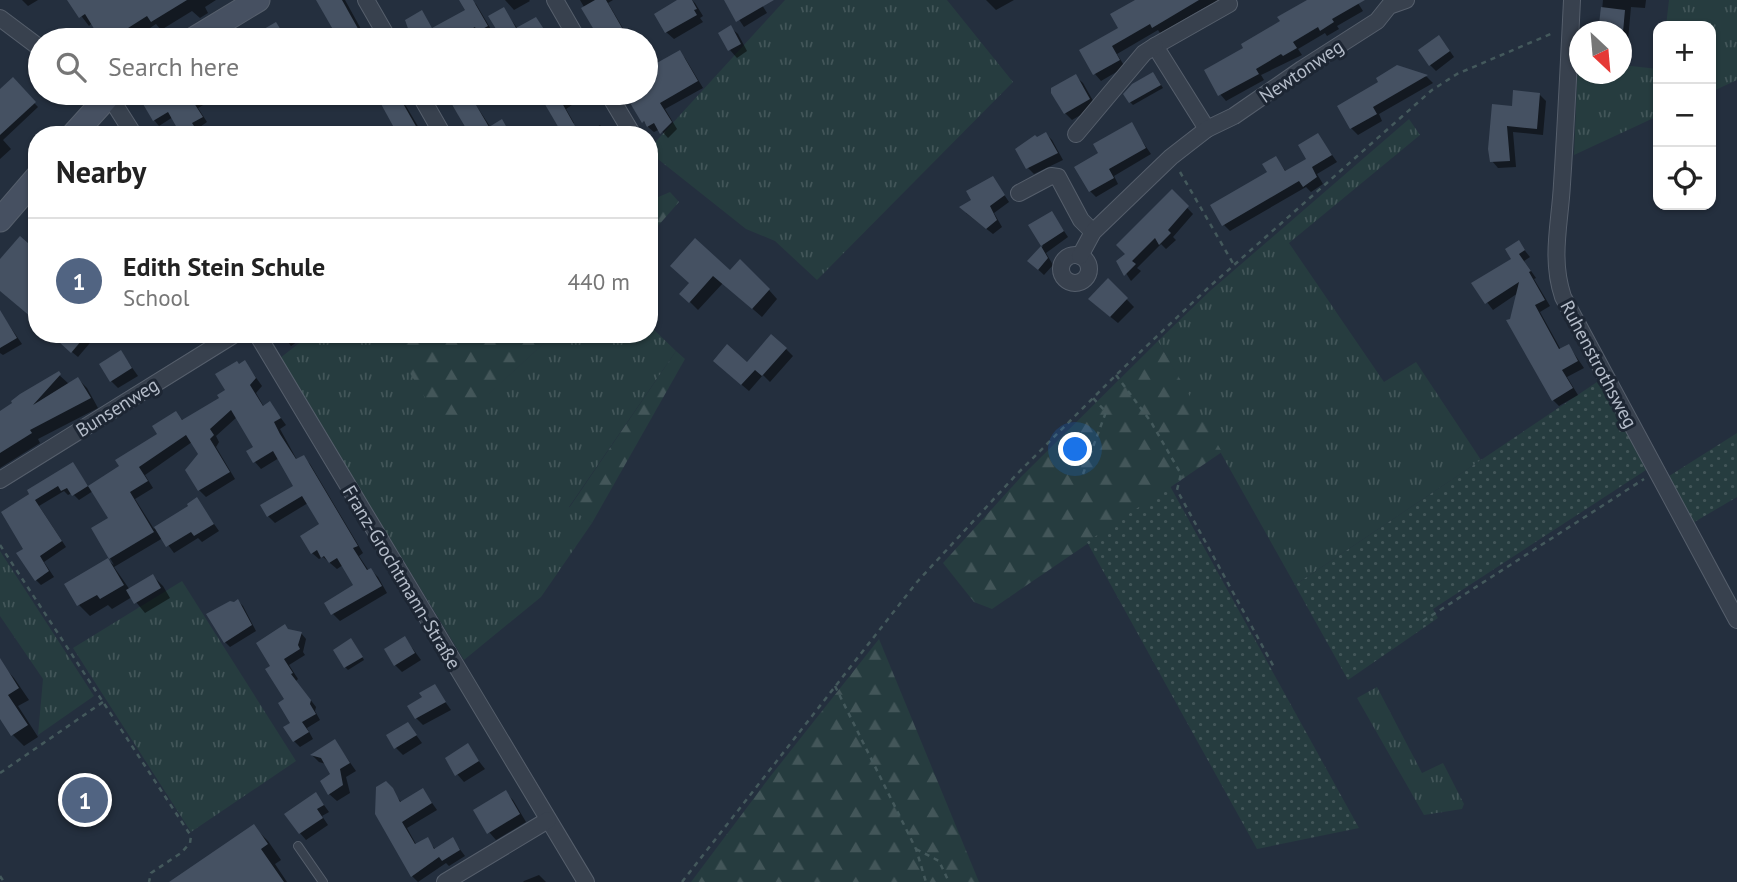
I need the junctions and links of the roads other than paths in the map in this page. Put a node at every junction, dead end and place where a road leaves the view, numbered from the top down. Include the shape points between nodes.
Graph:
1 (258, 0) edge
2 (366, 0) edge
3 (555, 0) edge
4 (1406, 0) edge
5 (1572, 0) edge
6 (1387, 3) edge
7 (1229, 4) dead end
8 (0, 18) edge
9 (212, 28) edge
10 (382, 28) edge
11 (571, 28) edge
12 (28, 39) edge
13 (1155, 46) junction
14 (97, 105) edge
15 (115, 105) edge
16 (426, 105) edge
17 (615, 105) edge
18 (79, 126) edge
19 (128, 126) edge
20 (438, 126) edge
21 (628, 126) edge
22 (1207, 129) junction
23 (1076, 134) dead end
24 (28, 187) edge
25 (1019, 193) dead end
26 (0, 220) edge
27 (1093, 232) junction
28 (1080, 256) dead end
29 (220, 343) edge
30 (262, 343) edge
31 (0, 480) edge
32 (1737, 620) edge
33 (548, 820) junction
34 (298, 846) dead end
35 (323, 882) edge
36 (444, 882) edge
37 (586, 882) edge

1 - 9 street
2 - 10 street
3 - 11 street
4 - 6 street, Newtonweg
5 - 32 street, Ruhenstrothsweg via 1556,277
6 - 22 street, Newtonweg via 1377,21 1234,116
7 - 13 street
8 - 12 street
13 - 22 street
13 - 23 street via 1144,53
14 - 18 street
15 - 19 street
16 - 20 street
17 - 21 street
22 - 27 street, Newtonweg
24 - 26 street
25 - 27 street via 1051,176 1058,177 1081,220
27 - 28 street, Newtonweg
29 - 31 street, Bunsenweg
30 - 33 street, Franz-Grochtmann-Straße
33 - 36 street
33 - 37 street, Franz-Grochtmann-Straße
34 - 35 lane

